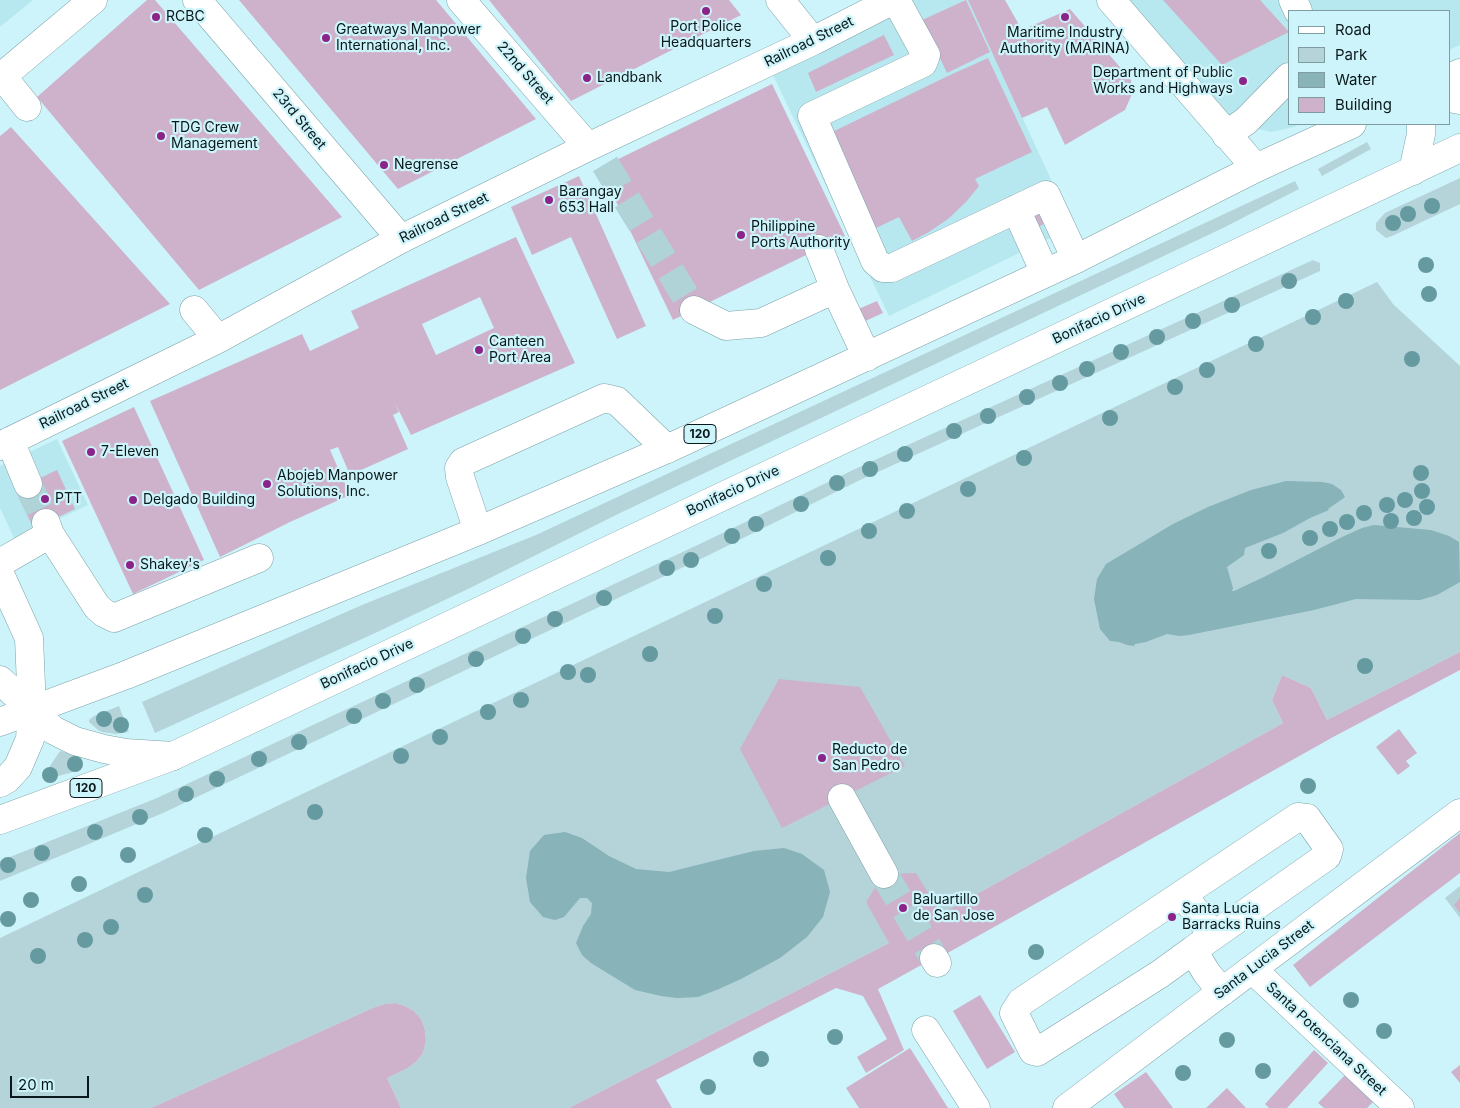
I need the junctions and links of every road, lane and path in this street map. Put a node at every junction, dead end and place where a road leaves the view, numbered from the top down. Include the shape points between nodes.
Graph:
1 (93, 0) edge
2 (197, 0) edge
3 (462, 0) edge
4 (780, 0) edge
5 (894, 0) edge
6 (1111, 0) edge
7 (813, 41) junction
8 (1, 77) edge
9 (1288, 78) edge
10 (27, 107) dead end
11 (1350, 125) edge
12 (1421, 125) edge
13 (1226, 135) junction
14 (1460, 148) edge
15 (596, 152) junction
16 (1256, 168) junction
17 (1413, 171) junction
18 (1016, 209) junction
19 (401, 239) junction
20 (820, 249) dead end
21 (1076, 259) junction
22 (1045, 273) junction
23 (835, 289) junction
24 (194, 310) dead end
25 (694, 310) tunnel mouth
26 (218, 339) junction
27 (867, 357) junction
28 (5, 443) edge
29 (668, 449) junction
30 (28, 484) tunnel mouth
31 (478, 531) junction
32 (260, 558) dead end
33 (0, 563) edge
34 (0, 574) edge
35 (0, 680) edge
36 (32, 709) junction
37 (0, 722) edge
38 (173, 756) junction
39 (0, 782) edge
40 (842, 798) dead end
41 (1460, 813) edge
42 (0, 820) edge
43 (884, 874) tunnel mouth
44 (1183, 894) junction
45 (1203, 943) junction
46 (1252, 969) junction
47 (1222, 992) junction
48 (926, 1030) dead end
49 (976, 1108) edge
50 (1067, 1108) edge
51 (1400, 1108) edge

1 - 8 main road
2 - 19 main road, 23rd Street
3 - 15 main road, 22nd Street
4 - 7 main road
5 - 7 main road, Railroad Street
5 - 18 main road via 926,55 923,63 812,116 875,261 883,268 892,268
6 - 13 main road
7 - 15 main road, Railroad Street
8 - 10 main road
9 - 13 main road
11 - 16 main road, 120
12 - 17 main road
13 - 16 main road
14 - 17 main road, Bonifacio Drive / 120
15 - 19 main road, Railroad Street
16 - 21 main road, 120
17 - 38 main road, Bonifacio Drive / 120
18 - 21 main road via 1046,195
18 - 22 main road
19 - 26 main road, Railroad Street
20 - 23 main road
21 - 22 main road, 120
22 - 27 main road, 120
23 - 25 main road via 761,323 726,326
23 - 27 main road
24 - 26 main road
26 - 28 main road, Railroad Street
27 - 29 main road, 120
28 - 30 main road
29 - 31 main road, 120
29 - 31 main road via 617,401 604,398 463,462 459,468 460,477
31 - 36 main road, 120 via 126,676
32 - 33 main road via 114,618 97,607 48,528
34 - 36 main road via 29,638
35 - 36 main road
36 - 37 main road, 120
36 - 38 main road via 53,730 75,741 126,753
36 - 39 main road via 30,739 18,767
38 - 42 main road, Bonifacio Drive / 120
40 - 43 main road
41 - 46 main road, Santa Lucia Street
44 - 45 main road
44 - 45 main road via 1298,817 1307,818 1329,849 1324,860
44 - 45 main road via 1021,1002 1014,1012 1033,1051 1037,1052 1160,974
45 - 47 main road via 1206,972
46 - 47 main road, Santa Lucia Street
46 - 51 main road, Santa Potenciana Street
47 - 50 main road, Santa Lucia Street
48 - 49 main road

